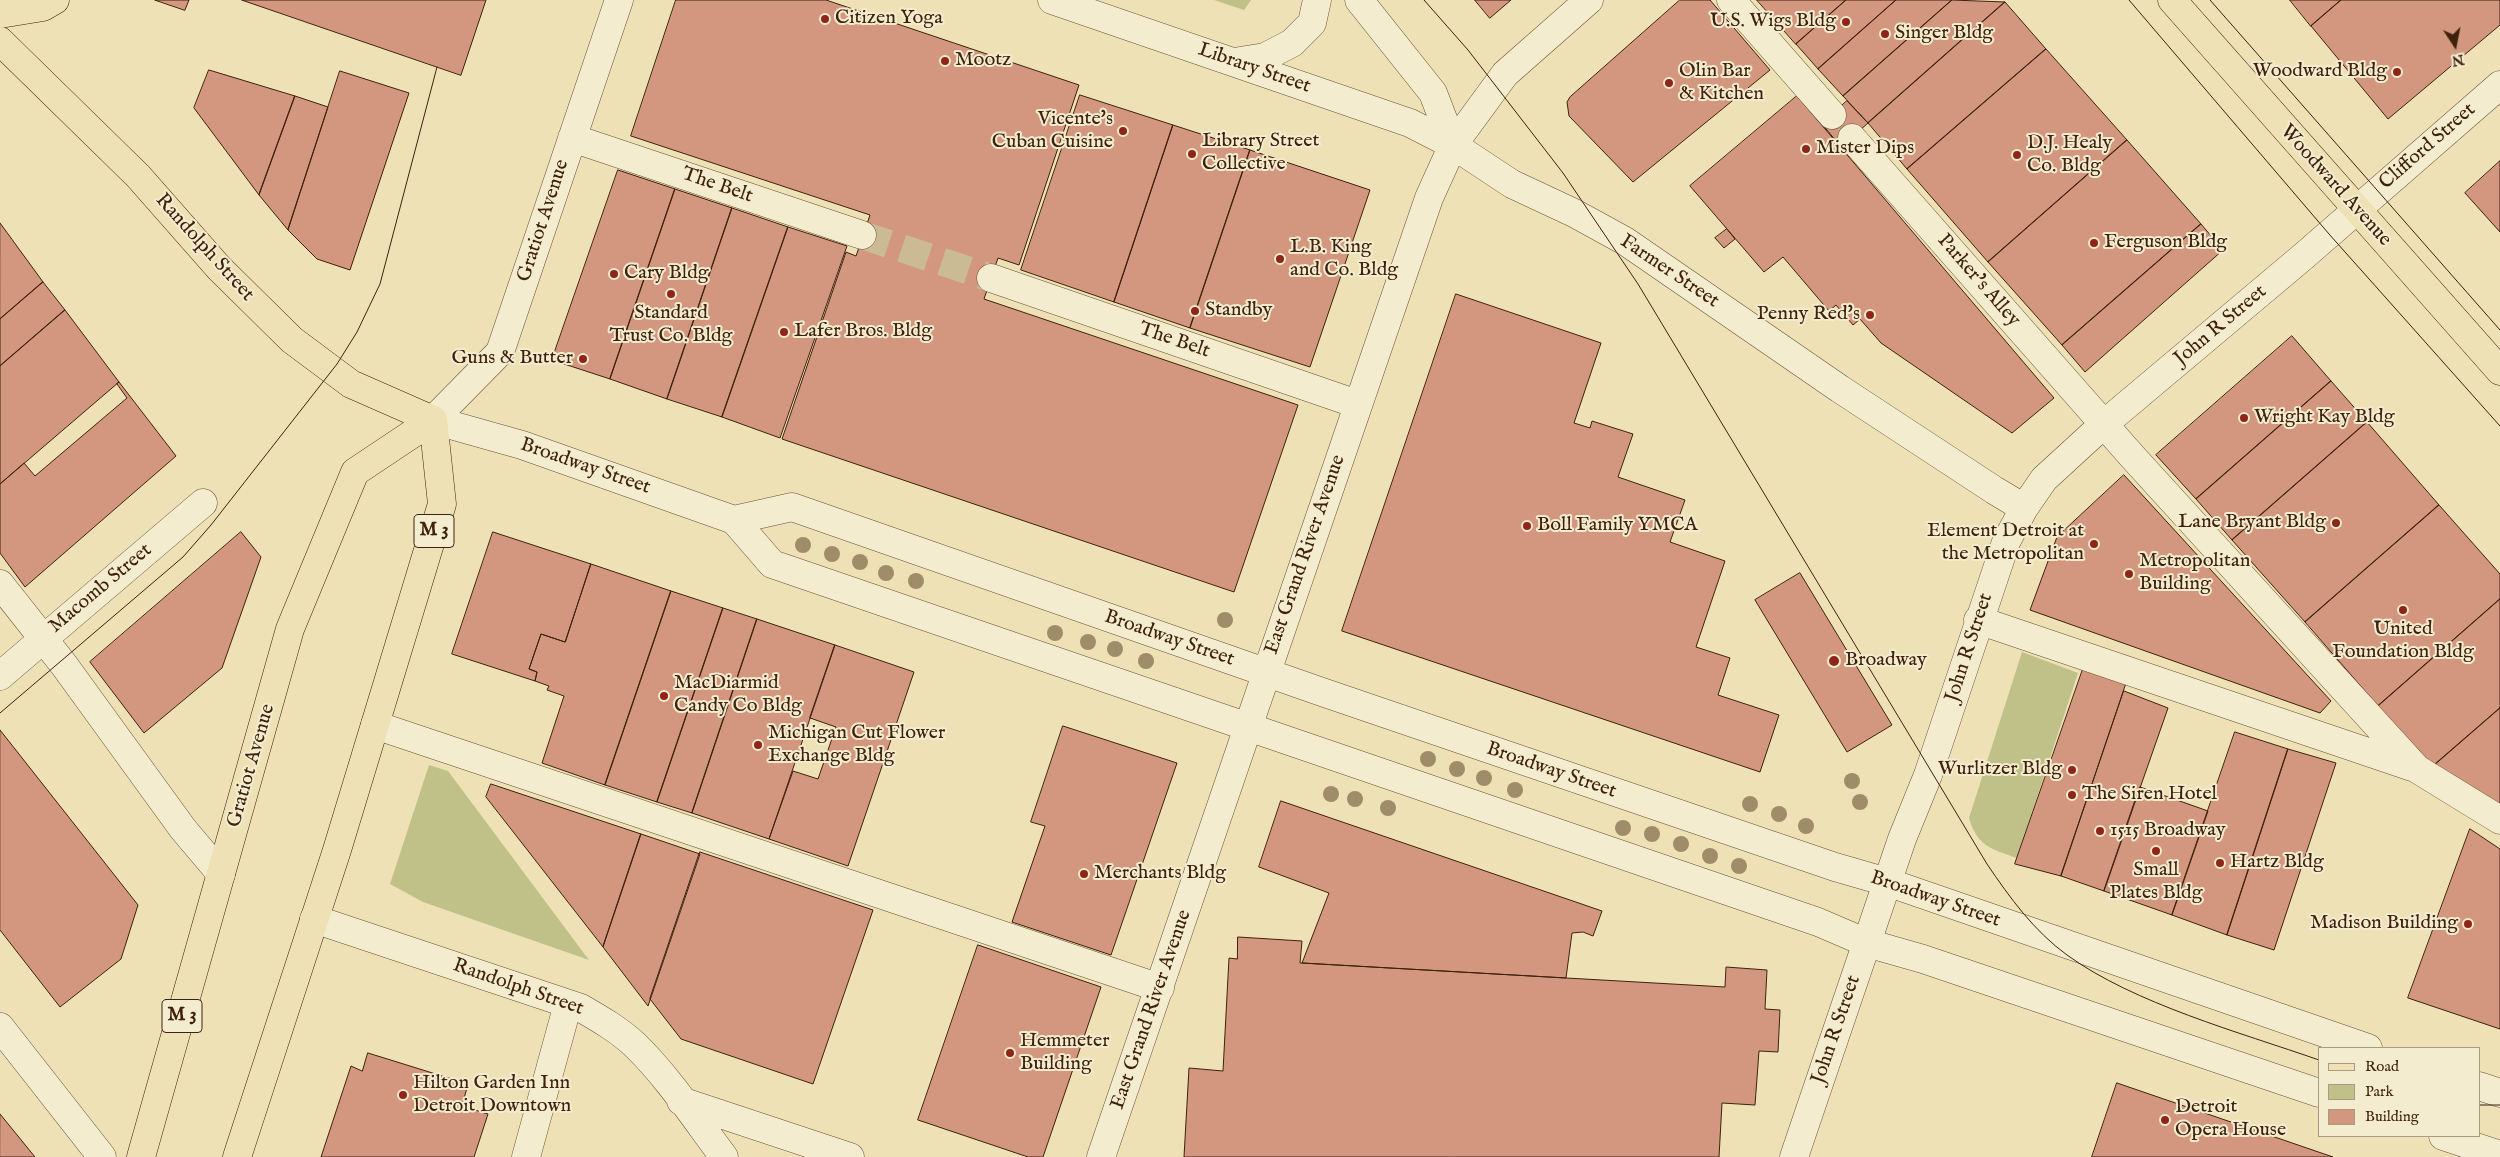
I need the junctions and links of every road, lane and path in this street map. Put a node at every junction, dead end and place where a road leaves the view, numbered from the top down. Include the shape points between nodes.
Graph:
1 (55, 0) edge
2 (619, 0) edge
3 (1052, 0) edge
4 (1317, 0) edge
5 (1359, 0) edge
6 (1589, 0) edge
7 (1731, 0) edge
8 (2172, 0) edge
9 (0, 14) edge
10 (0, 41) edge
11 (1234, 62) junction
12 (2500, 85) edge
13 (1832, 115) dead end
14 (575, 129) junction
15 (1852, 138) dead end
16 (1453, 145) junction
17 (2357, 210) junction
18 (862, 235) tunnel mouth
19 (991, 278) tunnel mouth
20 (2500, 371) edge
21 (1357, 404) junction
22 (433, 420) junction
23 (2104, 424) junction
24 (203, 503) dead end
25 (2024, 508) junction
26 (734, 520) junction
27 (0, 584) edge
28 (1978, 620) junction
29 (43, 639) junction
30 (1266, 673) junction
31 (0, 676) edge
32 (375, 725) junction
33 (1249, 727) junction
34 (2417, 769) junction
35 (2500, 820) edge
36 (221, 874) junction
37 (1888, 882) junction
38 (314, 919) junction
39 (1867, 943) junction
40 (1160, 988) junction
41 (568, 1004) junction
42 (0, 1027) edge
43 (2365, 1047) edge
44 (2480, 1086) edge
45 (2318, 1093) edge
46 (2500, 1093) edge
47 (681, 1100) junction
48 (2446, 1137) edge
49 (2500, 1155) edge
50 (102, 1157) edge
51 (141, 1157) edge
52 (237, 1157) edge
53 (526, 1157) edge
54 (724, 1157) edge
55 (850, 1157) edge
56 (1101, 1157) edge
57 (1794, 1157) edge

1 - 9 main road via 43,7
2 - 14 street, Gratiot Avenue / M 3
3 - 11 street, Library Street
4 - 11 street via 1312,23 1292,43 1265,57
5 - 16 street via 1433,92
6 - 16 street, East Grand River Avenue via 1505,74
7 - 13 street
8 - 17 main road, Woodward Avenue
10 - 22 main road, Randolph Street via 138,176 219,268 292,340 351,384
11 - 16 street, Library Street via 1410,123
12 - 17 street, Clifford Street
14 - 18 street, The Belt
14 - 22 street, Gratiot Avenue / M 3 via 500,352
15 - 23 street, Parker’s Alley
16 - 21 street, East Grand River Avenue via 1429,198
16 - 25 street, Farmer Street via 1512,184 1625,241 1840,389
17 - 20 main road, Woodward Avenue
17 - 23 street, John R Street
19 - 21 street, The Belt
21 - 30 street, East Grand River Avenue
22 - 26 street, Broadway Street via 522,445
22 - 32 main road, M 3 via 442,504
22 - 36 main road, Gratiot Avenue / M 3 via 355,472 290,630
23 - 25 street, John R Street via 2044,479
23 - 34 street, Parker’s Alley
24 - 29 street, Macomb Street
25 - 28 street, John R Street via 2006,542
26 - 30 street, Broadway Street via 792,508
26 - 33 street, Broadway Street via 772,564
27 - 29 street
28 - 34 street
28 - 37 street, John R Street via 1928,775
29 - 31 street, Macomb Street
29 - 36 street via 183,829
30 - 33 street, East Grand River Avenue
30 - 37 street, Broadway Street via 1835,868
32 - 38 main road, M 3
32 - 40 street
33 - 39 street, Broadway Street via 1818,922
33 - 40 street, East Grand River Avenue
34 - 35 street
36 - 51 main road, Gratiot Avenue / M 3
37 - 39 street, John R Street
37 - 43 street, Broadway Street
38 - 41 street, Randolph Street
38 - 52 main road, M 3
39 - 45 street, Broadway Street via 1924,959
39 - 57 street, John R Street
40 - 56 street, East Grand River Avenue
41 - 47 street, Randolph Street via 608,1024 634,1044
41 - 53 street
42 - 50 street
44 - 46 street
47 - 54 street, Randolph Street
47 - 55 street
48 - 49 street

